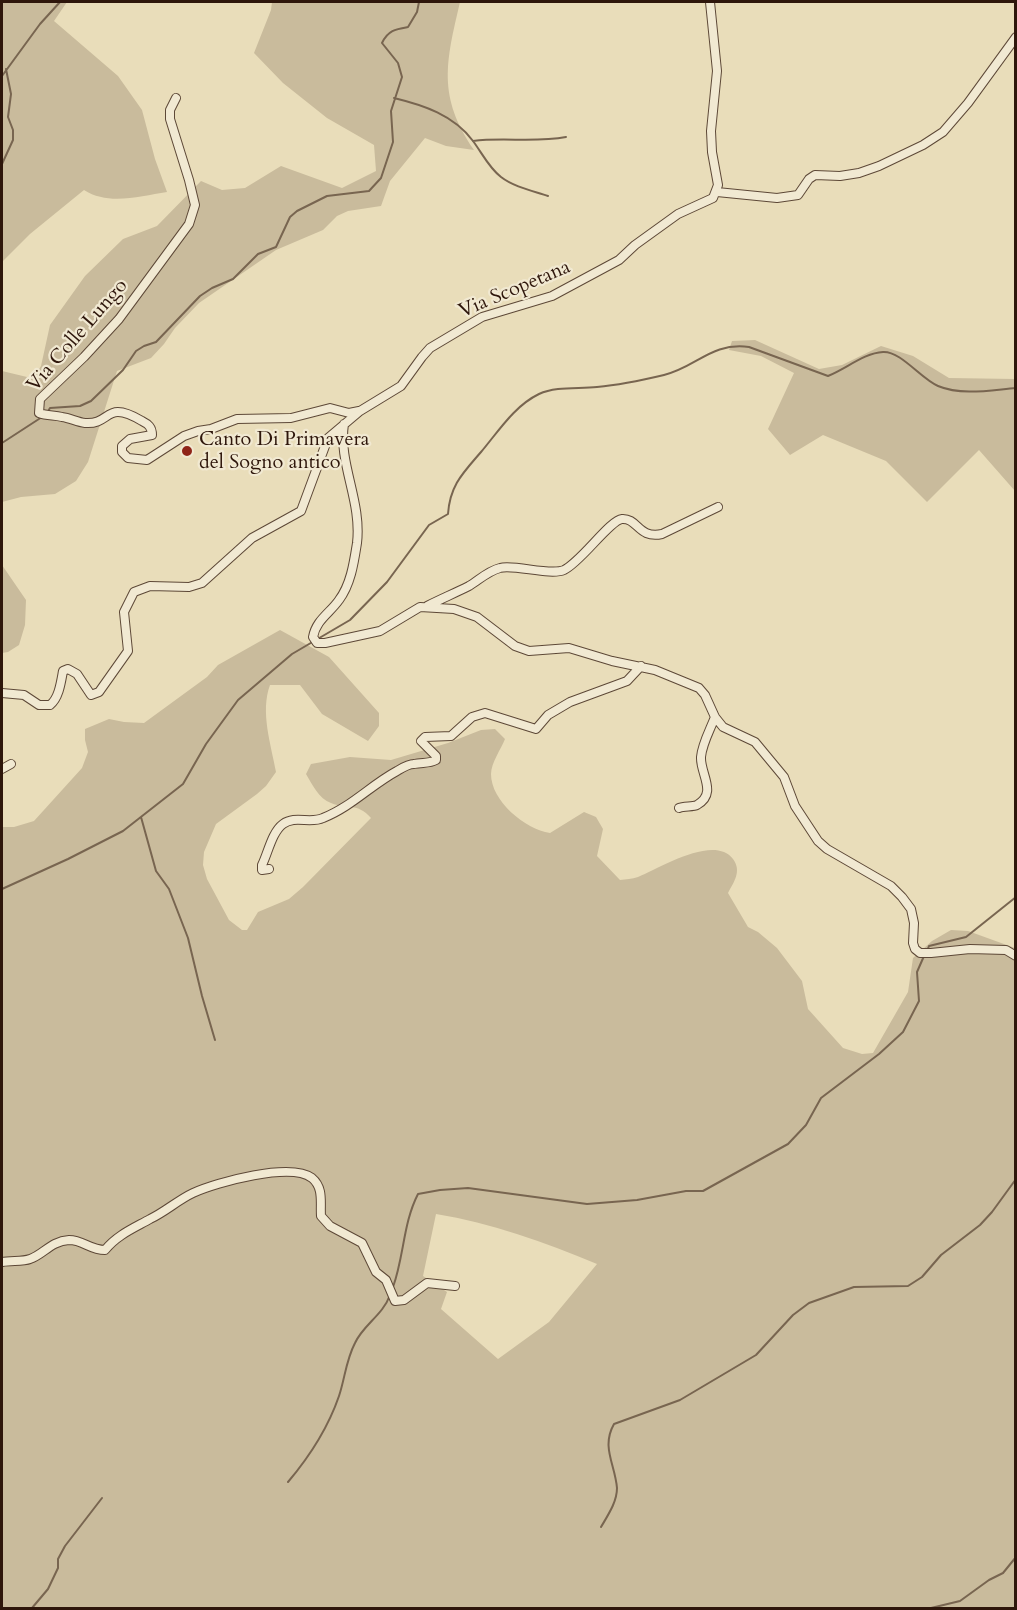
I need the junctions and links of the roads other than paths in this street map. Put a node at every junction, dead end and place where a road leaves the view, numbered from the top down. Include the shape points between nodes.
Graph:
1 (710, 2) edge
2 (1016, 37) edge
3 (176, 98) dead end
4 (717, 192) junction
5 (360, 411) junction
6 (344, 424) junction
7 (718, 507) dead end
8 (426, 606) junction
9 (641, 666) junction
10 (2, 693) edge
11 (715, 717) junction
12 (11, 764) dead end
13 (2, 769) edge
14 (679, 808) dead end
15 (270, 869) dead end
16 (1016, 956) edge
17 (2, 1262) edge
18 (455, 1286) dead end

1 - 4 street via 717,71 711,131
2 - 4 street via 944,132 923,146 859,173 815,175 798,195 777,198
3 - 5 street, Via Colle Lungo via 170,119 195,206 189,224 118,319 40,399 39,412 86,423 113,411 132,415 149,425 152,435 130,439 122,446 122,452 128,458 147,460 184,436 237,419 291,418 330,408 349,413
4 - 5 street, Via Scopetana via 713,198 678,214 619,260 552,296 482,317 439,343 422,357 401,386
5 - 6 street, Via Scopetana
6 - 8 street via 342,439 356,505 356,544 346,590 316,624 313,636 317,643 325,643 380,631 410,611
6 - 10 street, Via Scopetana via 328,438 301,511 252,538 202,583 189,587 150,586 134,592 124,612 128,651 99,692 91,695 69,669 63,671 50,705 39,705 24,695
7 - 8 street via 652,536 622,519 576,563 561,572 502,567
8 - 9 street via 477,617 515,646 529,651 569,648
9 - 11 street via 699,688
9 - 15 street via 627,681 570,702 548,715 536,729 485,713 472,717 451,736 425,737 421,741 436,760 397,771 324,818 285,823 277,830 262,865 262,870
11 - 14 street via 701,756 708,786 706,795 697,805
11 - 16 street via 723,727 746,736 762,749 784,777 795,806 818,841 891,886 902,897 911,909 913,943 920,953 1006,950
12 - 13 street
17 - 18 street via 30,1260 58,1242 70,1240 105,1250 130,1229 192,1193 260,1173 299,1172 321,1188 321,1216 330,1226 362,1243 395,1300 404,1300 427,1282

